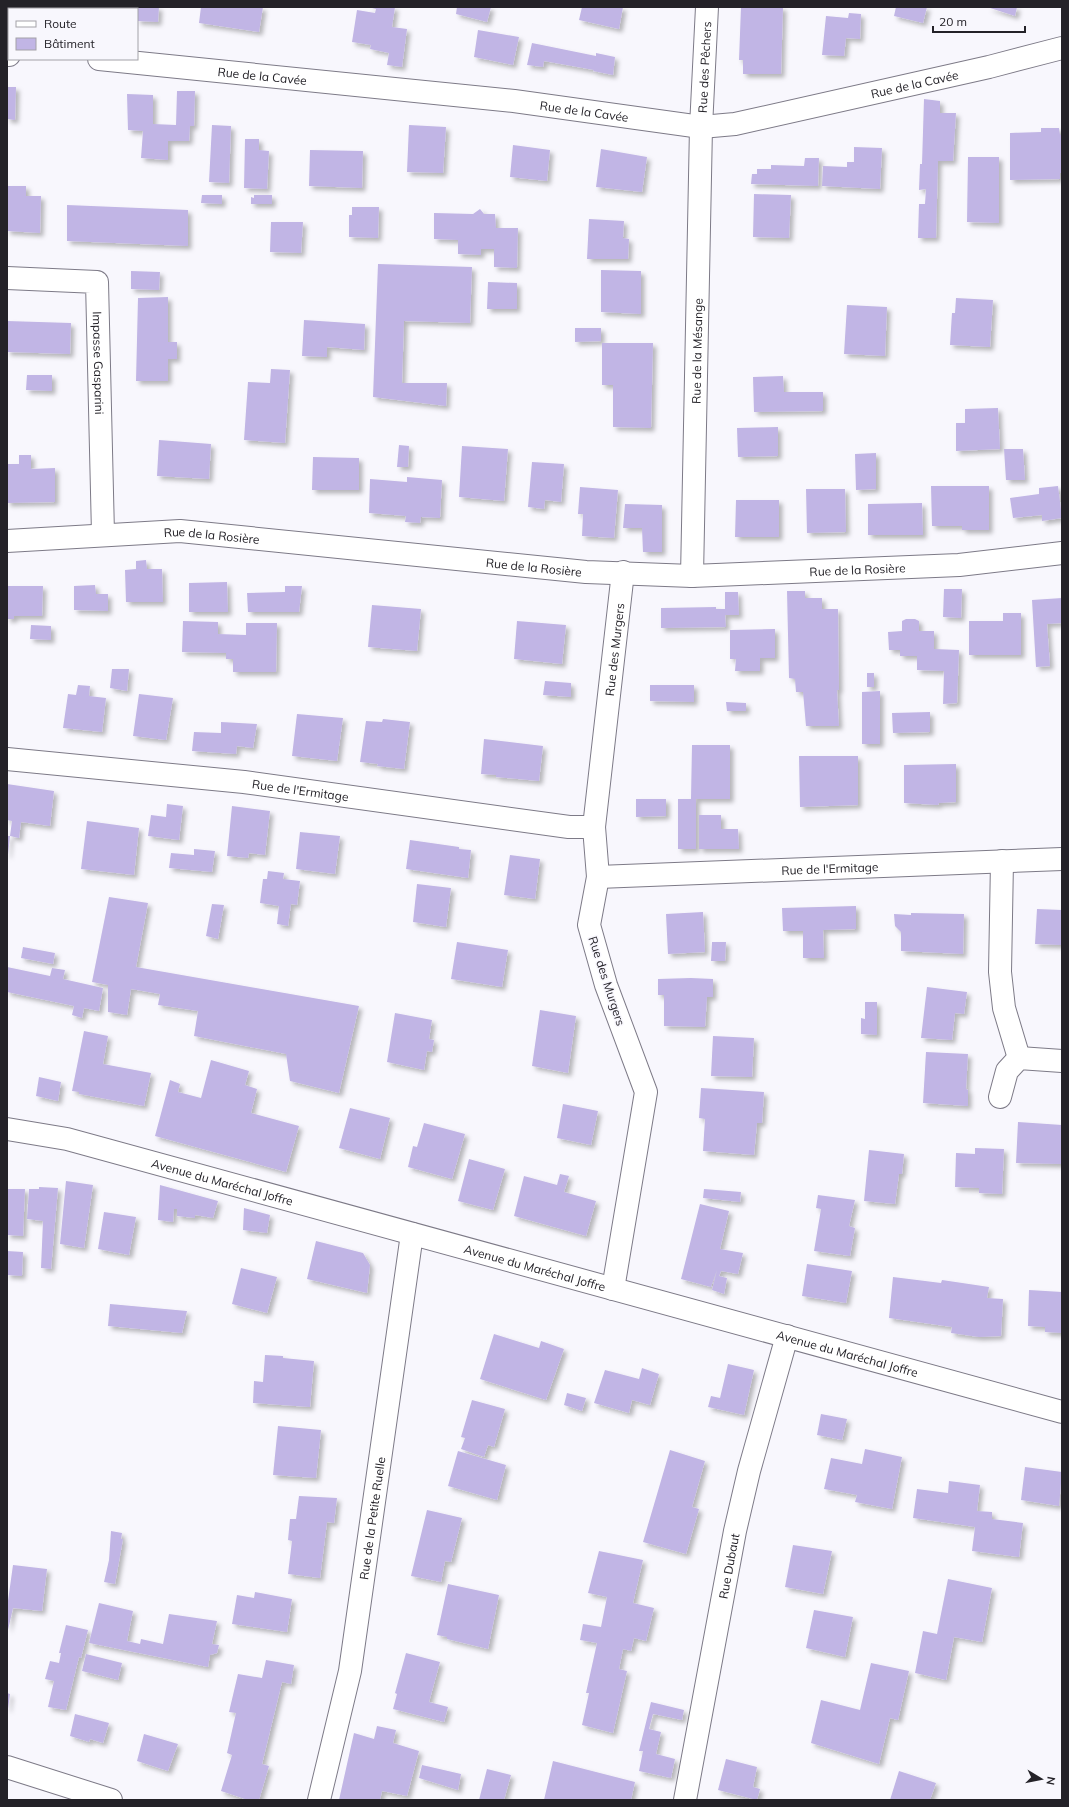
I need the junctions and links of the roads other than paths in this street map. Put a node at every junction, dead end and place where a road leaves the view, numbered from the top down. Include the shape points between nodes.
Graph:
1 (707, 7) edge
2 (1062, 48) edge
3 (109, 60) edge
4 (702, 127) junction
5 (7, 278) edge
6 (103, 534) junction
7 (7, 541) edge
8 (1062, 553) edge
9 (623, 572) junction
10 (692, 576) junction
11 (7, 760) edge
12 (594, 827) junction
13 (1062, 859) edge
14 (1002, 861) junction
15 (598, 877) junction
16 (1019, 1058) junction
17 (1062, 1061) edge
18 (1000, 1097) dead end
19 (7, 1129) edge
20 (412, 1234) junction
21 (613, 1289) junction
22 (787, 1336) junction
23 (1062, 1412) edge
24 (7, 1767) edge
25 (111, 1800) edge
26 (319, 1800) edge
27 (684, 1800) edge

1 - 4 street, Rue des Pêchers
2 - 4 street, Rue de la Cavée via 735,124
3 - 4 street, Rue de la Cavée via 514,101
4 - 10 street, Rue de la Mésange
5 - 6 street, Impasse Gasparini via 97,282
6 - 7 street, Rue de la Rosière
6 - 9 street, Rue de la Rosière via 180,530 586,572
8 - 10 street, Rue de la Rosière via 959,566
9 - 10 street, Rue de la Rosière
9 - 12 street, Rue des Murgers
11 - 12 street, Rue de l'Ermitage via 244,782 569,827
12 - 15 street, Rue des Murgers
13 - 14 street, Rue de l'Ermitage
14 - 15 street, Rue de l'Ermitage
14 - 16 street via 1000,972 1004,1008
15 - 21 street, Rue des Murgers via 589,925 606,985 646,1092
16 - 17 street
16 - 18 street via 1007,1071
19 - 20 street, Avenue du Maréchal Joffre via 67,1139
20 - 21 street, Avenue du Maréchal Joffre
20 - 26 street, Rue de la Petite Ruelle via 350,1671
21 - 22 street, Avenue du Maréchal Joffre
22 - 23 street, Avenue du Maréchal Joffre
22 - 27 street, Rue Dubaut via 735,1531
24 - 25 street

